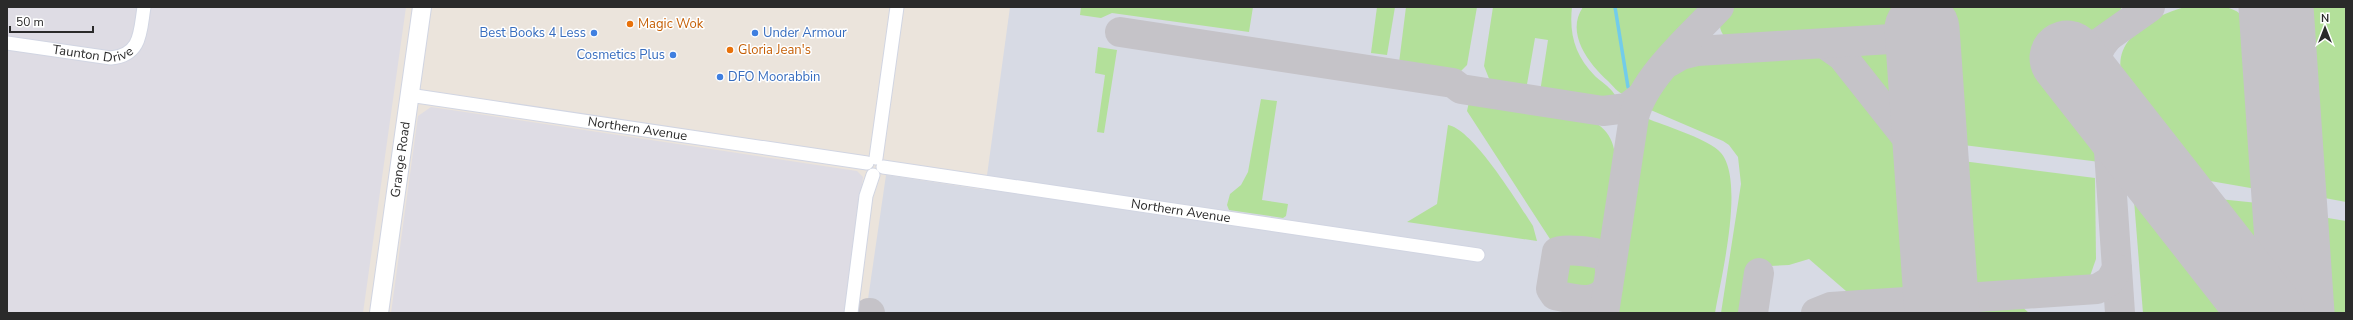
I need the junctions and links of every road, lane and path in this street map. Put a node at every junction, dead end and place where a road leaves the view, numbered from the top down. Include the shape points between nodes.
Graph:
1 (144, 7) edge
2 (422, 7) edge
3 (897, 7) edge
4 (7, 43) edge
5 (409, 95) junction
6 (875, 166) junction
7 (1478, 255) dead end
8 (379, 313) edge
9 (851, 313) edge

1 - 4 street, Taunton Drive via 137,44 128,54 120,57 111,58
2 - 5 main road, Grange Road
3 - 6 street
5 - 6 street, Northern Avenue
5 - 8 main road, Grange Road
6 - 7 street, Northern Avenue
6 - 9 street via 866,196

